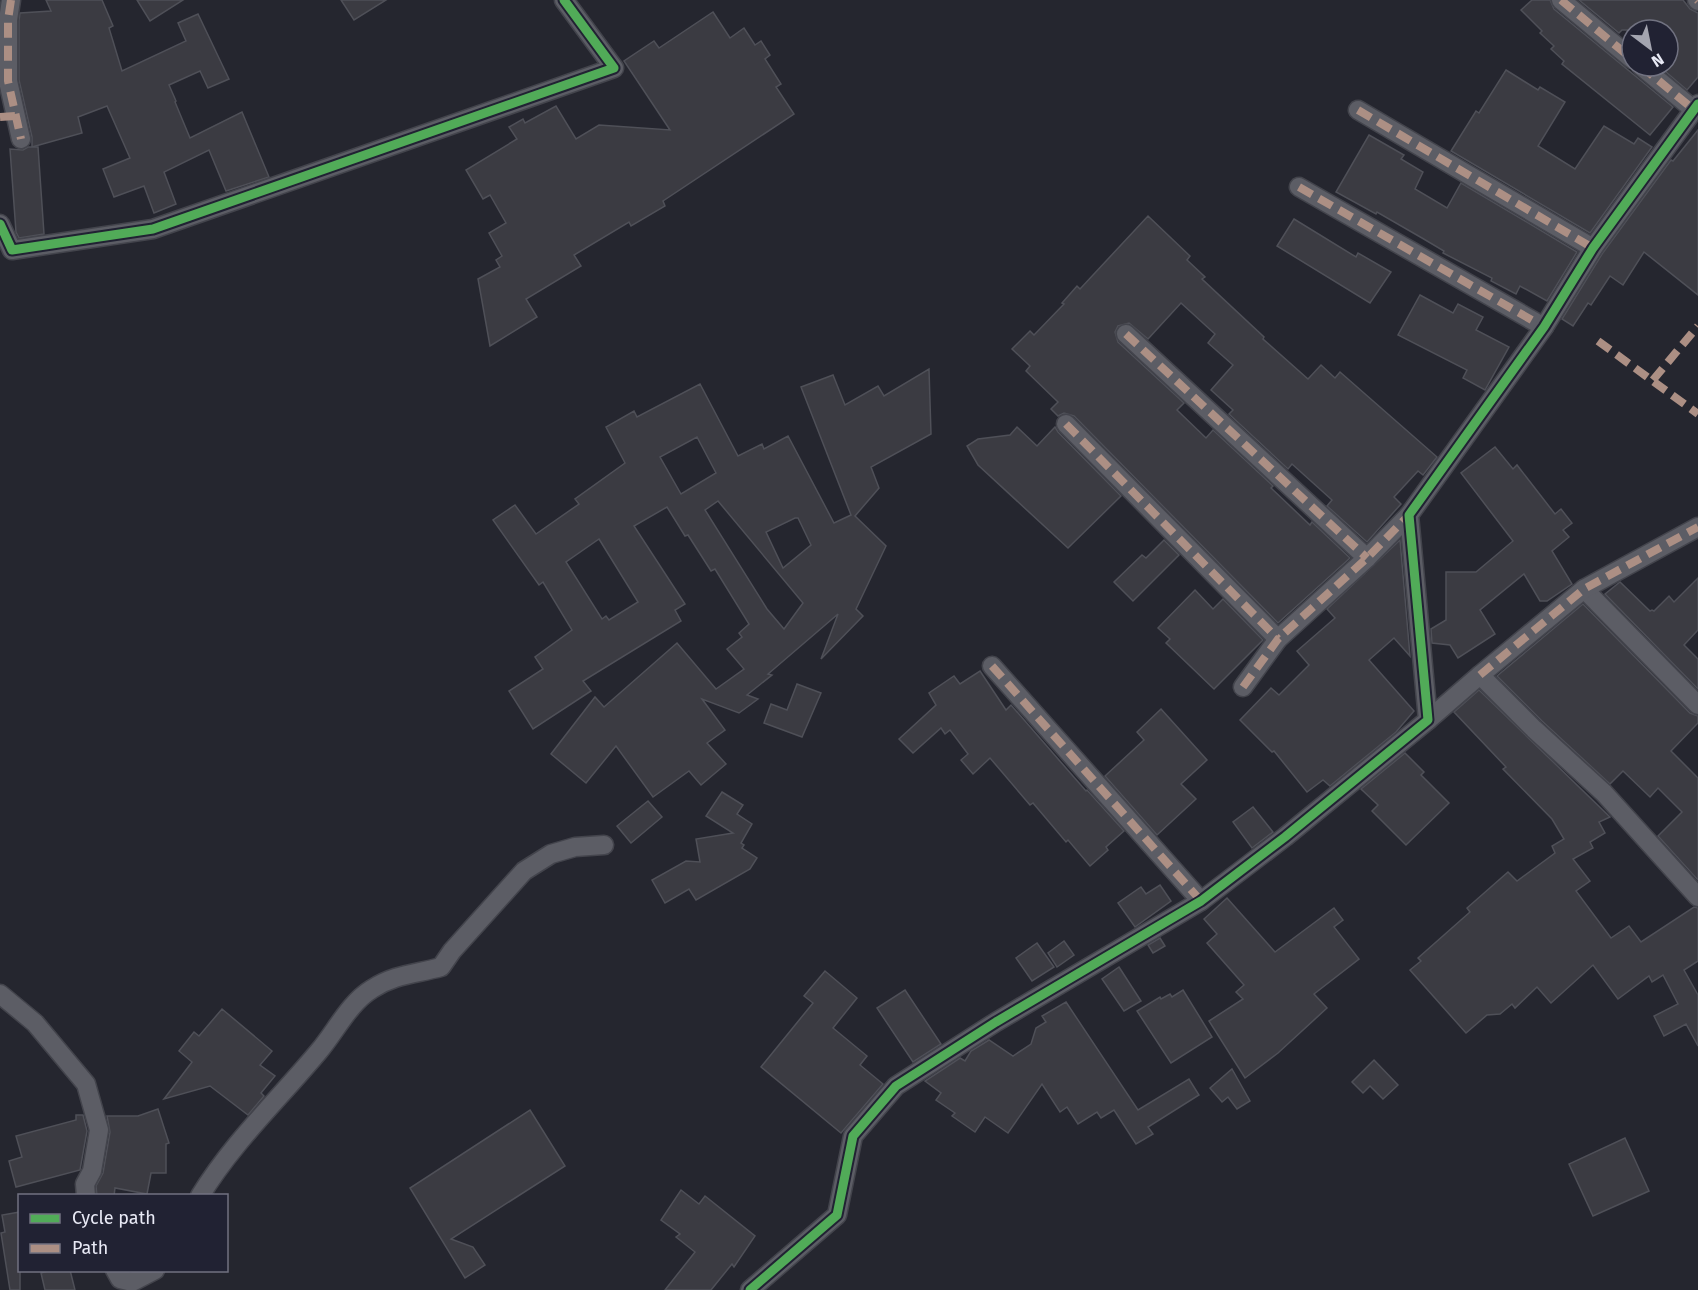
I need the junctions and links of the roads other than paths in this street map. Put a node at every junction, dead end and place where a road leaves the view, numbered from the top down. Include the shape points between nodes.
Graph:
1 (11, 0) edge
2 (564, 0) edge
3 (1561, 0) edge
4 (1620, 49) edge
5 (1657, 78) edge
6 (1695, 106) edge
7 (1358, 110) dead end
8 (8, 117) edge
9 (21, 139) dead end
10 (1299, 187) dead end
11 (0, 224) edge
12 (1593, 248) junction
13 (1544, 327) junction
14 (1126, 334) dead end
15 (1066, 424) dead end
16 (1409, 515) junction
17 (1698, 526) edge
18 (1367, 558) junction
19 (1584, 589) junction
20 (1278, 639) junction
21 (992, 666) dead end
22 (1480, 675) junction
23 (1243, 687) dead end
24 (1698, 705) edge
25 (1428, 720) junction
26 (604, 845) dead end
27 (1698, 897) edge
28 (1202, 901) junction
29 (0, 994) edge
30 (86, 1194) edge
31 (201, 1194) edge
32 (116, 1272) edge
33 (151, 1272) edge
34 (750, 1290) edge

1 - 8 street
2 - 11 street via 614,68 153,229 12,250
3 - 4 street
5 - 6 street
6 - 12 street
7 - 12 street
8 - 9 street
10 - 13 street
12 - 13 street
13 - 16 street
14 - 18 street
15 - 20 street
16 - 18 street
16 - 25 street
17 - 19 street
18 - 20 street
19 - 22 street
19 - 24 street
20 - 23 street
21 - 28 street
22 - 25 street
22 - 27 street via 1604,793
25 - 28 street
26 - 31 street via 551,854 524,871 441,967 408,973 370,990 255,1122
28 - 34 street via 996,1022 896,1086 853,1136 837,1215
29 - 30 street via 35,1023 86,1084 99,1130
32 - 33 street via 120,1279 132,1282

